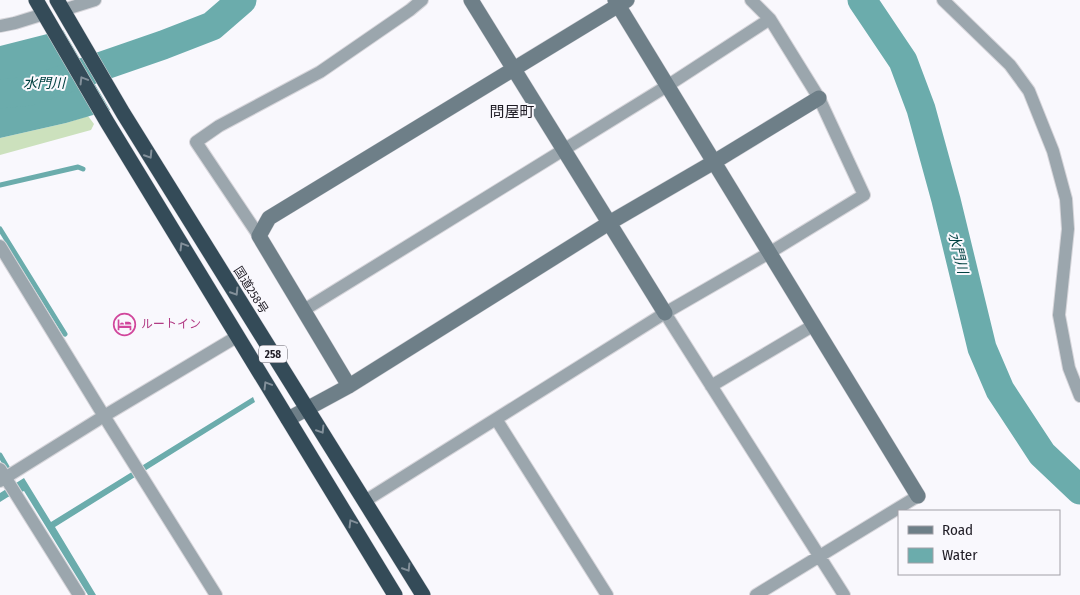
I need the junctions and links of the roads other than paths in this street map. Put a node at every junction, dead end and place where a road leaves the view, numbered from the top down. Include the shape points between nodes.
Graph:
1 (36, 0) edge
2 (95, 0) edge
3 (422, 0) edge
4 (470, 0) edge
5 (751, 0) edge
6 (943, 0) edge
7 (620, 2) edge
8 (63, 10) edge
9 (770, 19) junction
10 (47, 20) junction
11 (0, 26) edge
12 (514, 69) junction
13 (667, 86) junction
14 (819, 98) junction
15 (564, 150) junction
16 (714, 162) junction
17 (609, 223) junction
18 (259, 236) junction
19 (0, 246) edge
20 (769, 253) junction
21 (304, 310) junction
22 (665, 313) junction
23 (814, 325) junction
24 (238, 336) junction
25 (349, 386) junction
26 (712, 386) junction
27 (1080, 396) edge
28 (308, 409) junction
29 (104, 416) junction
30 (288, 419) junction
31 (496, 419) junction
32 (4, 478) edge
33 (918, 496) joint
34 (365, 501) junction
35 (820, 556) junction
36 (78, 595) edge
37 (216, 595) edge
38 (396, 595) edge
39 (423, 595) edge
40 (607, 595) edge
41 (756, 595) edge
42 (844, 595) edge

1 - 10 highway, 258
2 - 8 street
3 - 18 street via 320,72 219,126 196,142
4 - 12 street
5 - 9 street
6 - 27 street via 1010,65 1029,91 1053,151 1066,199 1068,229 1059,315 1069,368
7 - 12 street
7 - 13 street
8 -> 28 highway, 国道258号 / 258 via 123,113
9 - 13 street
9 - 14 street
10 - 11 street
24 -> 10 highway, 258
12 - 15 street
12 - 18 street via 269,218
13 - 15 street
13 - 16 street
14 - 16 street
14 - 20 street via 864,195
15 - 17 street
15 - 21 street
16 - 17 street
16 - 20 street
17 - 22 street
17 - 25 street
18 - 21 street
19 - 29 street
20 - 22 street
20 - 23 street
21 - 25 street
22 - 26 street
22 - 31 street
23 - 26 street
23 - 33 street
24 - 29 street
30 -> 24 highway, 258
25 - 28 street
26 - 35 street
28 - 30 street
28 -> 34 highway, 国道258号 / 258
29 - 32 street
29 - 37 street
38 -> 30 highway, 258
31 - 34 street
31 - 40 street
32 - 36 street
33 - 35 street
34 -> 39 highway, 国道258号 / 258
35 - 41 street
35 - 42 street

